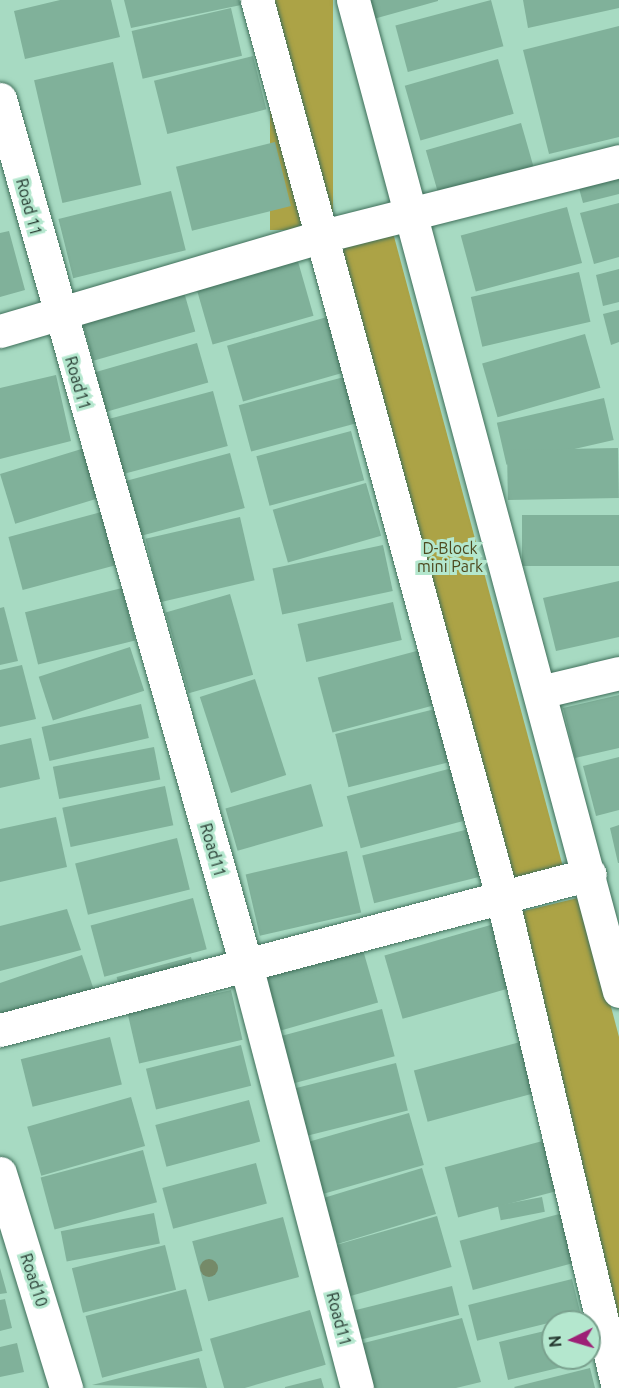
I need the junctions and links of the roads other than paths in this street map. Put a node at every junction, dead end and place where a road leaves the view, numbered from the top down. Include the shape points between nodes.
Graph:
1 (257, 0) edge
2 (353, 0) edge
3 (0, 99) edge
4 (619, 161) edge
5 (410, 216) junction
6 (319, 237) junction
7 (58, 314) junction
8 (0, 331) edge
9 (619, 673) edge
10 (540, 692) junction
11 (590, 874) junction
12 (502, 897) junction
13 (246, 965) junction
14 (619, 991) edge
15 (0, 1030) edge
16 (0, 1173) edge
17 (66, 1388) edge
18 (357, 1388) edge
19 (618, 1388) edge

1 - 6 street
2 - 5 street
3 - 7 street, Road 11
4 - 5 street
5 - 6 street
5 - 10 street
6 - 7 street
6 - 12 street
7 - 8 street
7 - 13 street, Road11
9 - 10 street
10 - 11 street
11 - 12 street
11 - 14 street
12 - 13 street
12 - 19 street
13 - 15 street
13 - 18 street, Road11
16 - 17 street, Road10

